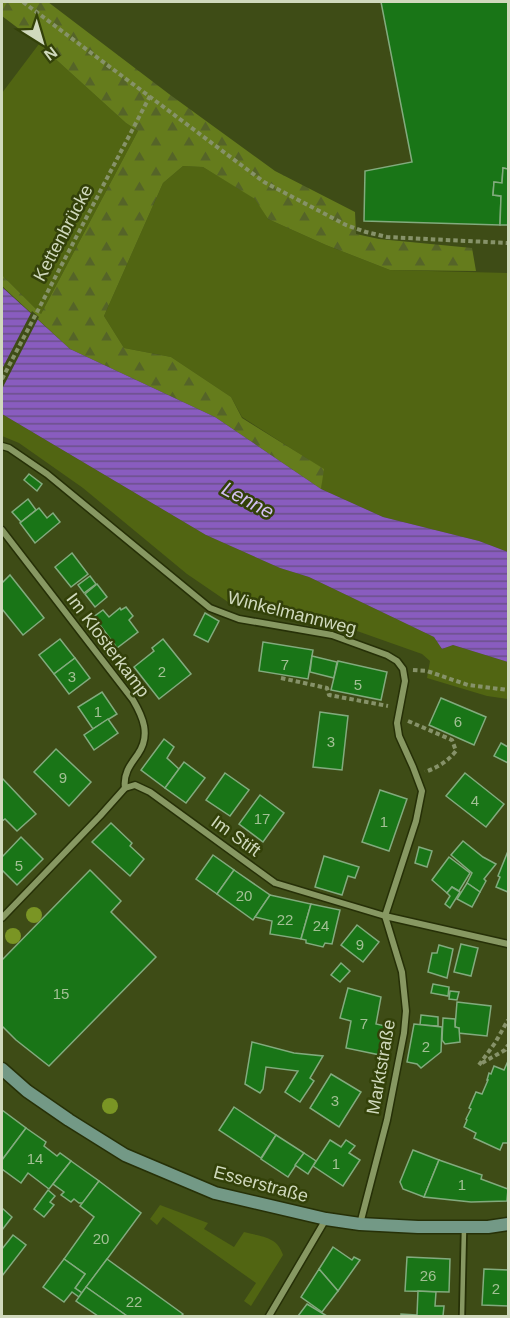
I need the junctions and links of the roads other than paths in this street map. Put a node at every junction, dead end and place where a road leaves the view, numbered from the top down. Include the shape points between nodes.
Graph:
1 (2, 446) edge
2 (2, 530) edge
3 (125, 788) junction
4 (385, 916) junction
5 (2, 918) edge
6 (508, 944) edge
7 (2, 1069) edge
8 (326, 1220) junction
9 (360, 1224) junction
10 (508, 1224) edge
11 (464, 1227) junction
12 (269, 1317) edge
13 (462, 1317) edge

1 - 4 street, Winkelmannweg via 47,474 210,608 239,619 332,635 397,661 405,681 397,723 399,736 422,791
2 - 3 street, Im Klosterkamp via 139,710 146,729 140,751 125,774
3 - 4 street, Im Stift via 135,785 150,792 275,883
3 - 5 street
4 - 6 street, Im Stift
4 - 9 street, Marktstraße via 402,972 406,1011 387,1120
7 - 8 main road, Esserstraße via 44,1103 125,1155 215,1193
8 - 9 main road, Esserstraße
8 - 12 street
9 - 11 main road, Esserstraße
10 - 11 main road, Esserstraße
11 - 13 lane

